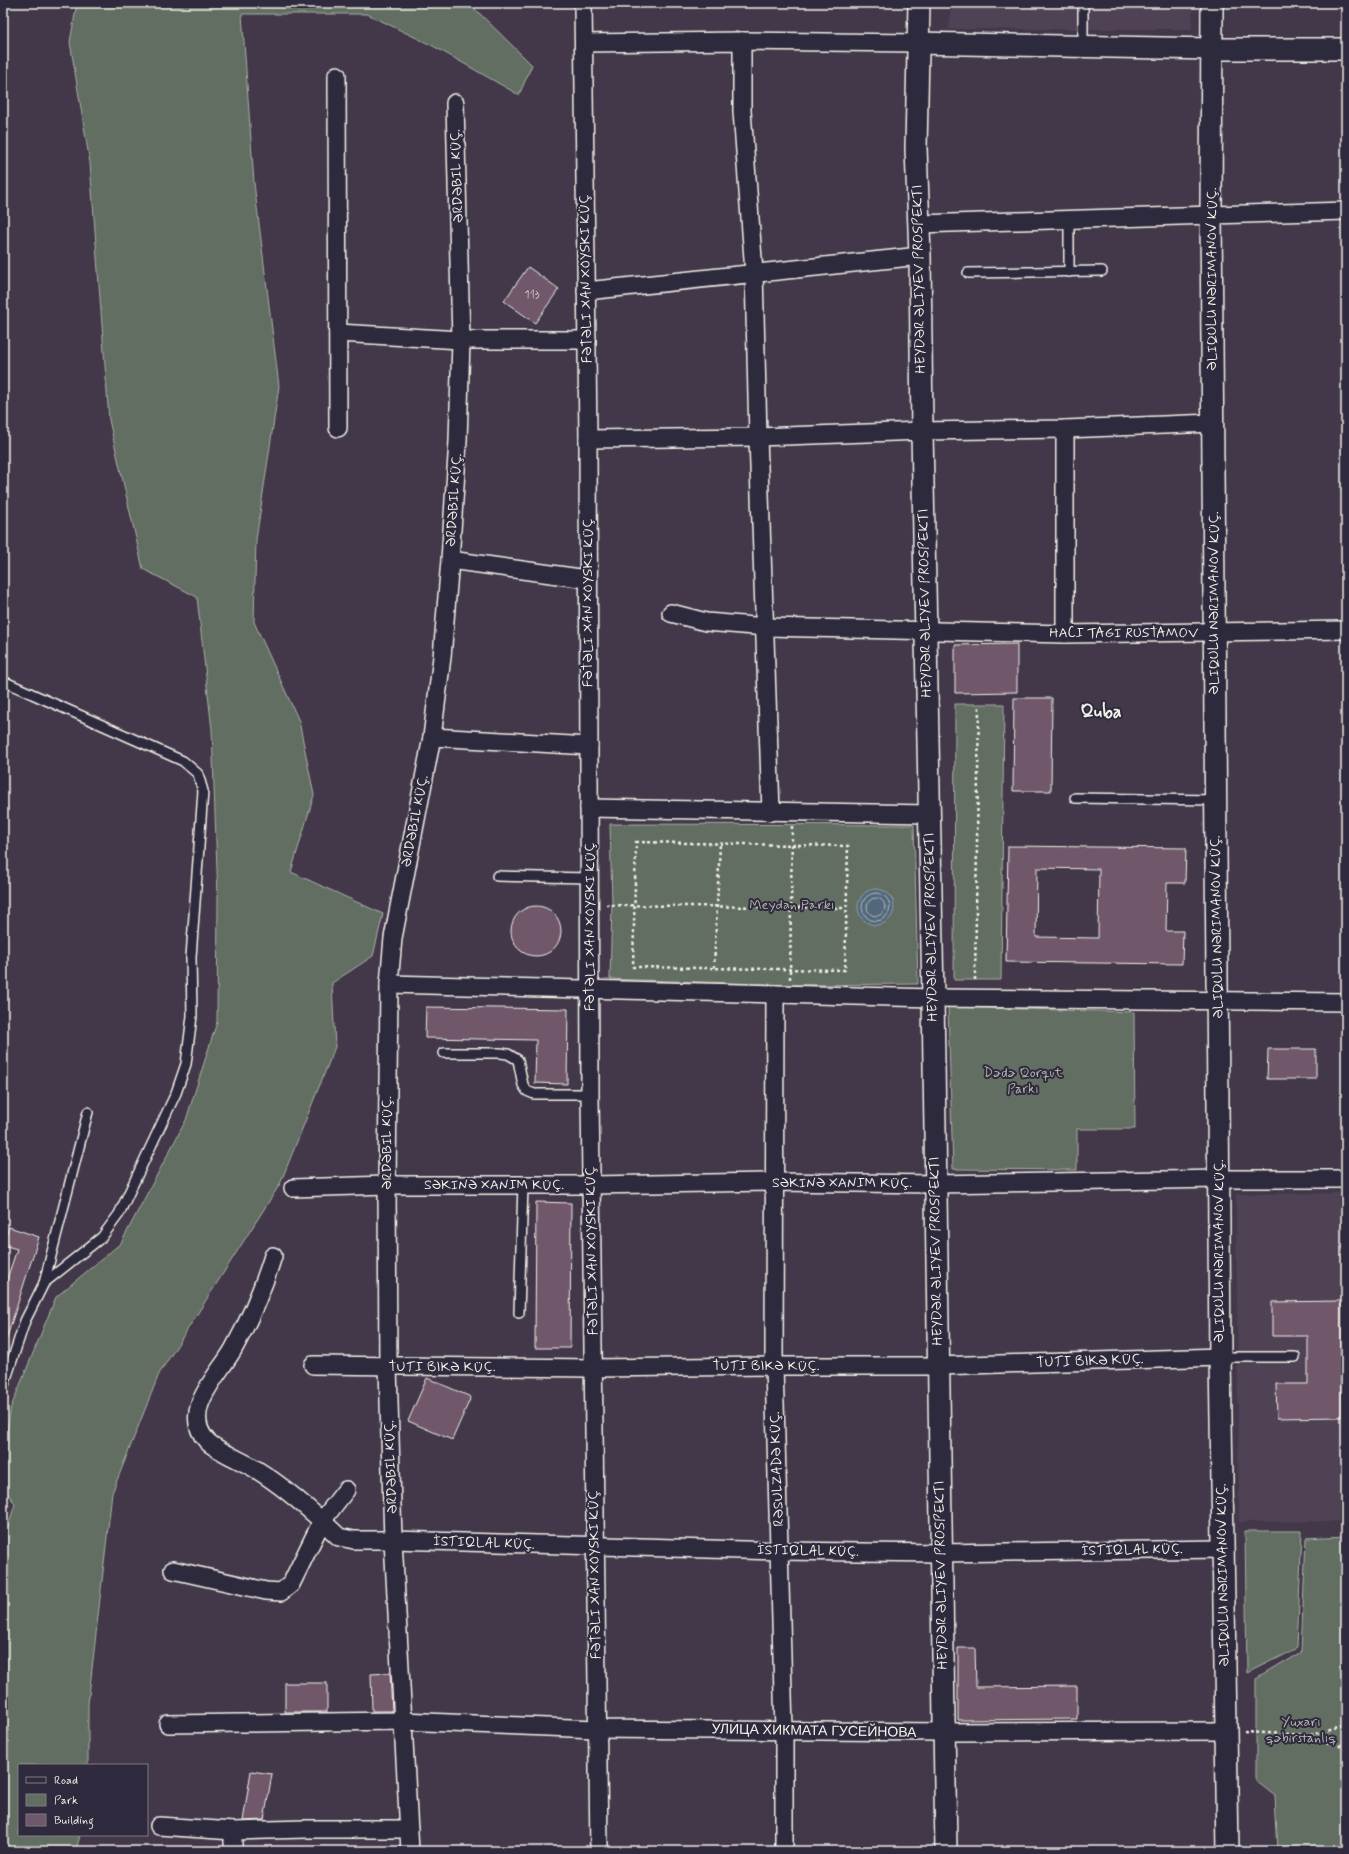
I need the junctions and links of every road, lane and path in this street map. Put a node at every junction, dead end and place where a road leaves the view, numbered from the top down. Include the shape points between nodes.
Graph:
1 (583, 3) edge
2 (919, 3) edge
3 (1083, 3) edge
4 (1212, 3) edge
5 (742, 41) junction
6 (584, 43) junction
7 (917, 43) junction
8 (1083, 47) junction
9 (1212, 49) junction
10 (1346, 50) edge
11 (337, 75) dead end
12 (455, 103) dead end
13 (1346, 211) edge
14 (1211, 214) junction
15 (1069, 219) junction
16 (918, 224) junction
17 (920, 256) junction
18 (1102, 271) dead end
19 (754, 272) junction
20 (1069, 272) junction
21 (968, 273) dead end
22 (586, 291) junction
23 (338, 333) junction
24 (461, 340) junction
25 (587, 340) junction
26 (1213, 423) junction
27 (338, 428) dead end
28 (1065, 429) junction
29 (922, 431) junction
30 (758, 437) junction
31 (588, 439) junction
32 (450, 560) junction
33 (587, 579) junction
34 (671, 613) dead end
35 (766, 627) junction
36 (1346, 630) edge
37 (926, 631) junction
38 (1214, 632) junction
39 (1065, 634) junction
40 (3, 681) edge
41 (979, 704) dead end
42 (432, 737) junction
43 (589, 746) junction
44 (1075, 798) dead end
45 (1215, 800) junction
46 (589, 808) junction
47 (771, 812) junction
48 (793, 812) junction
49 (929, 814) junction
50 (720, 844) junction
51 (792, 845) junction
52 (497, 876) dead end
53 (589, 878) junction
54 (589, 905) junction
55 (634, 906) junction
56 (719, 906) junction
57 (791, 906) junction
58 (846, 908) junction
59 (714, 968) junction
60 (791, 969) junction
61 (975, 980) dead end
62 (389, 984) junction
63 (590, 990) junction
64 (782, 994) junction
65 (934, 998) junction
66 (1217, 1001) junction
67 (1346, 1002) edge
68 (444, 1052) dead end
69 (590, 1094) junction
70 (88, 1112) dead end
71 (1220, 1179) junction
72 (1346, 1179) edge
73 (774, 1182) junction
74 (935, 1184) junction
75 (387, 1185) junction
76 (522, 1185) junction
77 (591, 1185) junction
78 (293, 1188) dead end
79 (273, 1256) dead end
80 (44, 1284) junction
81 (519, 1313) dead end
82 (1220, 1357) junction
83 (1295, 1357) dead end
84 (313, 1365) dead end
85 (774, 1366) junction
86 (938, 1366) junction
87 (388, 1367) junction
88 (593, 1368) junction
89 (3, 1388) edge
90 (346, 1490) dead end
91 (322, 1521) junction
92 (393, 1540) junction
93 (594, 1546) junction
94 (1223, 1549) junction
95 (780, 1551) junction
96 (940, 1553) junction
97 (173, 1570) dead end
98 (402, 1721) junction
99 (168, 1724) dead end
100 (1346, 1725) edge
101 (596, 1729) junction
102 (784, 1730) junction
103 (1226, 1731) junction
104 (943, 1732) junction
105 (1310, 1735) junction
106 (1346, 1750) edge
107 (159, 1826) dead end
108 (408, 1829) junction
109 (233, 1831) junction
110 (233, 1851) edge
111 (410, 1851) edge
112 (599, 1851) edge
113 (784, 1851) edge
114 (946, 1851) edge
115 (1228, 1851) edge

1 - 6 street, FƏTƏLI XAN XOYSKI KÜÇ
2 - 7 street, HEYDƏR ƏLIYEV PROSPEKTI
3 - 8 lane
4 - 9 street, ƏLIQULU NƏRIMANOV KÜÇ.
5 - 6 street
5 - 7 street
5 - 19 street via 742,111
6 - 22 street, FƏTƏLI XAN XOYSKI KÜÇ
7 - 8 street
7 - 16 street, HEYDƏR ƏLIYEV PROSPEKTI
8 - 9 street
9 - 10 street
9 - 14 street, ƏLIQULU NƏRIMANOV KÜÇ.
11 - 23 street
12 - 24 street, ƏRDƏBIL KÜÇ.
13 - 14 street
14 - 15 street
14 - 26 street, ƏLIQULU NƏRIMANOV KÜÇ.
15 - 16 street
15 - 20 lane
16 - 17 street, HEYDƏR ƏLIYEV PROSPEKTI
17 - 19 street
17 - 29 street, HEYDƏR ƏLIYEV PROSPEKTI
18 - 20 lane
19 - 22 street
19 - 30 street
20 - 21 lane
22 - 25 street, FƏTƏLI XAN XOYSKI KÜÇ
23 - 24 street
23 - 27 street
24 - 25 street
24 - 32 street, ƏRDƏBIL KÜÇ. via 458,441
25 - 31 street, FƏTƏLI XAN XOYSKI KÜÇ
26 - 28 street
26 - 38 street, ƏLIQULU NƏRIMANOV KÜÇ.
28 - 29 street
28 - 39 street
29 - 30 street
29 - 37 street, HEYDƏR ƏLIYEV PROSPEKTI
30 - 31 street
30 - 35 street
31 - 33 street, FƏTƏLI XAN XOYSKI KÜÇ
32 - 33 street
32 - 42 street, ƏRDƏBIL KÜÇ.
33 - 43 street, FƏTƏLI XAN XOYSKI KÜÇ
34 - 35 street, HACI TAGI RUSTAMOV via 706,622
35 - 37 street, HACI TAGI RUSTAMOV
35 - 47 street
36 - 38 street, HACI TAGI RUSTAMOV
37 - 39 street, HACI TAGI RUSTAMOV
37 - 49 street, HEYDƏR ƏLIYEV PROSPEKTI
38 - 39 street, HACI TAGI RUSTAMOV
38 - 45 street, ƏLIQULU NƏRIMANOV KÜÇ.
40 - 80 lane via 183,761 198,774 203,791 191,957 192,1016 186,1064 176,1093 119,1214 102,1237
41 - 61 path
42 - 43 street
42 - 62 street, ƏRDƏBIL KÜÇ. via 393,938
43 - 46 street, FƏTƏLI XAN XOYSKI KÜÇ
44 - 45 lane
45 - 66 street, ƏLIQULU NƏRIMANOV KÜÇ.
46 - 47 street
46 - 53 street, FƏTƏLI XAN XOYSKI KÜÇ
47 - 48 street
48 - 49 street
48 - 51 path
49 - 65 street, HEYDƏR ƏLIYEV PROSPEKTI
50 - 51 path
50 - 55 path via 636,842
50 - 56 path
51 - 57 path
51 - 58 path via 848,846
52 - 53 lane
53 - 54 street, FƏTƏLI XAN XOYSKI KÜÇ
54 - 55 path
54 - 63 street, FƏTƏLI XAN XOYSKI KÜÇ
55 - 56 path
55 - 59 path via 633,967
56 - 57 path
56 - 59 path
57 - 58 path
57 - 60 path
58 - 60 path via 845,970
59 - 60 path
60 - 64 path
62 - 63 street
62 - 75 street, ƏRDƏBIL KÜÇ.
63 - 64 street
63 - 69 street, FƏTƏLI XAN XOYSKI KÜÇ
64 - 65 street
64 - 73 street, RƏSULZADƏ KÜÇ.
65 - 66 street
65 - 74 street, HEYDƏR ƏLIYEV PROSPEKTI
66 - 67 street
66 - 71 street, ƏLIQULU NƏRIMANOV KÜÇ.
68 - 69 lane via 508,1054 518,1060 526,1091 534,1094
69 - 77 street, FƏTƏLI XAN XOYSKI KÜÇ
70 - 80 lane
71 - 72 street, SƏKINƏ XANIM KÜÇ.
71 - 74 street, SƏKINƏ XANIM KÜÇ.
71 - 82 street, ƏLIQULU NƏRIMANOV KÜÇ.
73 - 74 street, SƏKINƏ XANIM KÜÇ.
73 - 77 street, SƏKINƏ XANIM KÜÇ.
73 - 85 street, RƏSULZADƏ KÜÇ.
74 - 86 street, HEYDƏR ƏLIYEV PROSPEKTI
75 - 76 street, SƏKINƏ XANIM KÜÇ.
75 - 78 street, SƏKINƏ XANIM KÜÇ.
75 - 87 street, ƏRDƏBIL KÜÇ.
76 - 77 street, SƏKINƏ XANIM KÜÇ.
76 - 81 lane
77 - 88 street, FƏTƏLI XAN XOYSKI KÜÇ
79 - 91 street via 264,1284 234,1349 206,1389 199,1411 198,1428 207,1442 258,1470
80 - 89 lane via 25,1321
82 - 83 lane
82 - 86 street, TUTI BIKƏ KÜÇ.
82 - 94 street, ƏLIQULU NƏRIMANOV KÜÇ.
84 - 87 street, TUTI BIKƏ KÜÇ.
85 - 86 street, TUTI BIKƏ KÜÇ.
85 - 88 street, TUTI BIKƏ KÜÇ.
85 - 95 street, RƏSULZADƏ KÜÇ.
86 - 96 street, HEYDƏR ƏLIYEV PROSPEKTI
87 - 88 street, TUTI BIKƏ KÜÇ.
87 - 92 street, ƏRDƏBIL KÜÇ.
88 - 93 street, FƏTƏLI XAN XOYSKI KÜÇ
90 - 91 street
91 - 92 street via 340,1536 354,1540
91 - 97 street via 291,1584 281,1592 266,1591
92 - 93 street, İSTIQLAL KÜÇ.
92 - 98 street, ƏRDƏBIL KÜÇ.
93 - 95 street, İSTIQLAL KÜÇ.
93 - 101 street, FƏTƏLI XAN XOYSKI KÜÇ
94 - 96 street, İSTIQLAL KÜÇ.
94 - 103 street, ƏLIQULU NƏRIMANOV KÜÇ.
95 - 96 street, İSTIQLAL KÜÇ.
95 - 102 street, RƏSULZADƏ KÜÇ.
96 - 104 street, HEYDƏR ƏLIYEV PROSPEKTI
98 - 99 street, УЛИЦА ХИКМАТА ГУСЕЙНОВА
98 - 101 street, УЛИЦА ХИКМАТА ГУСЕЙНОВА
98 - 108 street, ƏRDƏBIL KÜÇ.
100 - 105 path
101 - 102 street, УЛИЦА ХИКМАТА ГУСЕЙНОВА
101 - 112 street, FƏTƏLI XAN XOYSKI KÜÇ
102 - 104 street, УЛИЦА ХИКМАТА ГУСЕЙНОВА
102 - 113 street, RƏSULZADƏ KÜÇ.
103 - 104 street, УЛИЦА ХИКМАТА ГУСЕЙНОВА
103 - 105 path
103 - 115 street, ƏLIQULU NƏRIMANOV KÜÇ.
104 - 114 street, HEYDƏR ƏLIYEV PROSPEKTI
105 - 106 path
107 - 109 street
108 - 109 street
108 - 111 street, ƏRDƏBIL KÜÇ.
109 - 110 street

